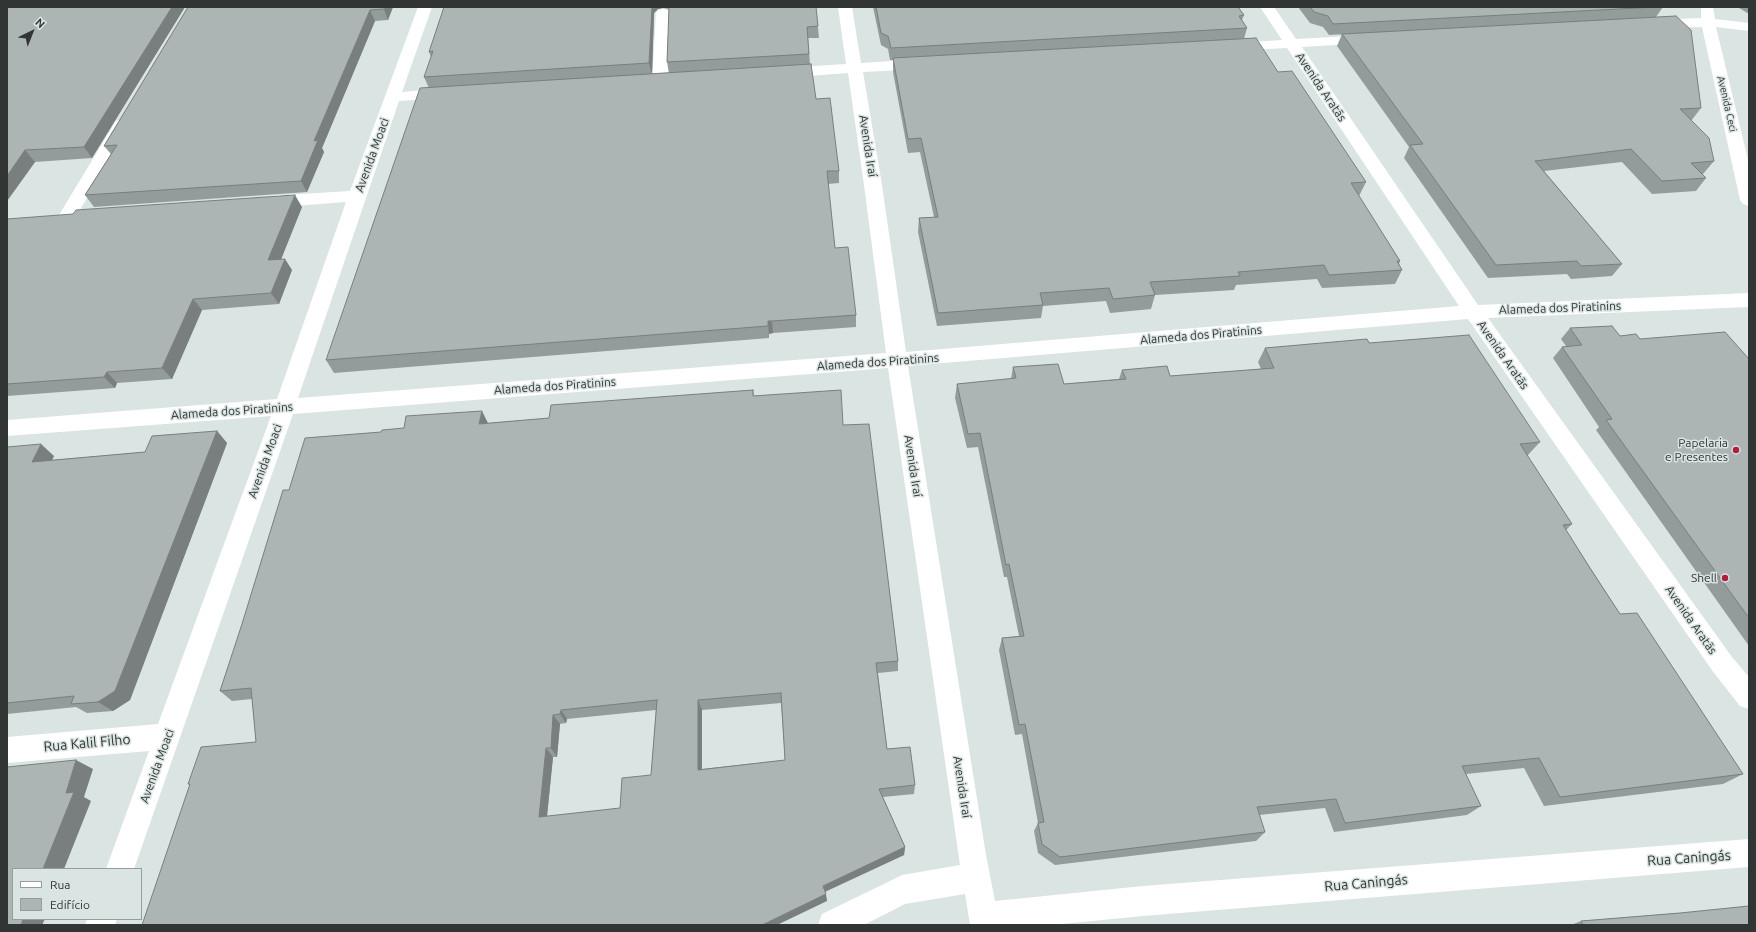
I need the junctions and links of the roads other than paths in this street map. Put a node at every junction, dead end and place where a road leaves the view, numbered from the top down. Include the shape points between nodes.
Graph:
1 (425, 7) edge
2 (845, 7) edge
3 (1267, 7) edge
4 (663, 12) dead end
5 (1707, 14) edge
6 (1643, 24) edge
7 (1749, 27) edge
8 (1383, 39) edge
9 (1292, 44) junction
10 (1218, 47) edge
11 (936, 63) edge
12 (856, 68) junction
13 (770, 74) edge
14 (676, 79) edge
15 (660, 80) junction
16 (644, 81) edge
17 (464, 92) edge
18 (393, 97) junction
19 (128, 114) edge
20 (1744, 155) edge
21 (357, 196) junction
22 (1749, 200) edge
23 (255, 202) edge
24 (91, 213) edge
25 (1749, 300) edge
26 (1473, 312) junction
27 (898, 360) junction
28 (285, 406) junction
29 (7, 428) edge
30 (1749, 697) edge
31 (168, 736) junction
32 (7, 750) edge
33 (1749, 853) edge
34 (120, 868) edge
35 (977, 876) junction
36 (985, 921) edge
37 (833, 925) edge

1 - 18 street, Avenida Moaci
2 - 12 street, Avenida Iraí
3 - 9 street, Avenida Aratãs
4 - 15 street
5 - 6 street
5 - 7 street
5 - 20 street, Avenida Ceci
8 - 9 street
9 - 10 street
9 - 26 street, Avenida Aratãs
11 - 12 street
12 - 13 street
12 - 27 street, Avenida Iraí
14 - 15 street
15 - 16 street
17 - 18 street
18 - 21 street, Avenida Moaci
19 - 24 street via 60,216
20 - 22 street, Avenida Ceci
21 - 23 street
21 - 28 street, Avenida Moaci
25 - 26 street, Alameda dos Piratinins
26 - 27 street, Alameda dos Piratinins
26 - 30 street, Avenida Aratãs via 1723,665
27 - 28 street, Alameda dos Piratinins
27 - 35 street, Avenida Iraí
28 - 29 street, Alameda dos Piratinins
28 - 31 street, Avenida Moaci
31 - 32 street, Rua Kalil Filho
31 - 34 street, Avenida Moaci
33 - 36 street, Rua Caningás via 1143,901
35 - 36 street, Avenida Iraí
35 - 37 street via 902,890

